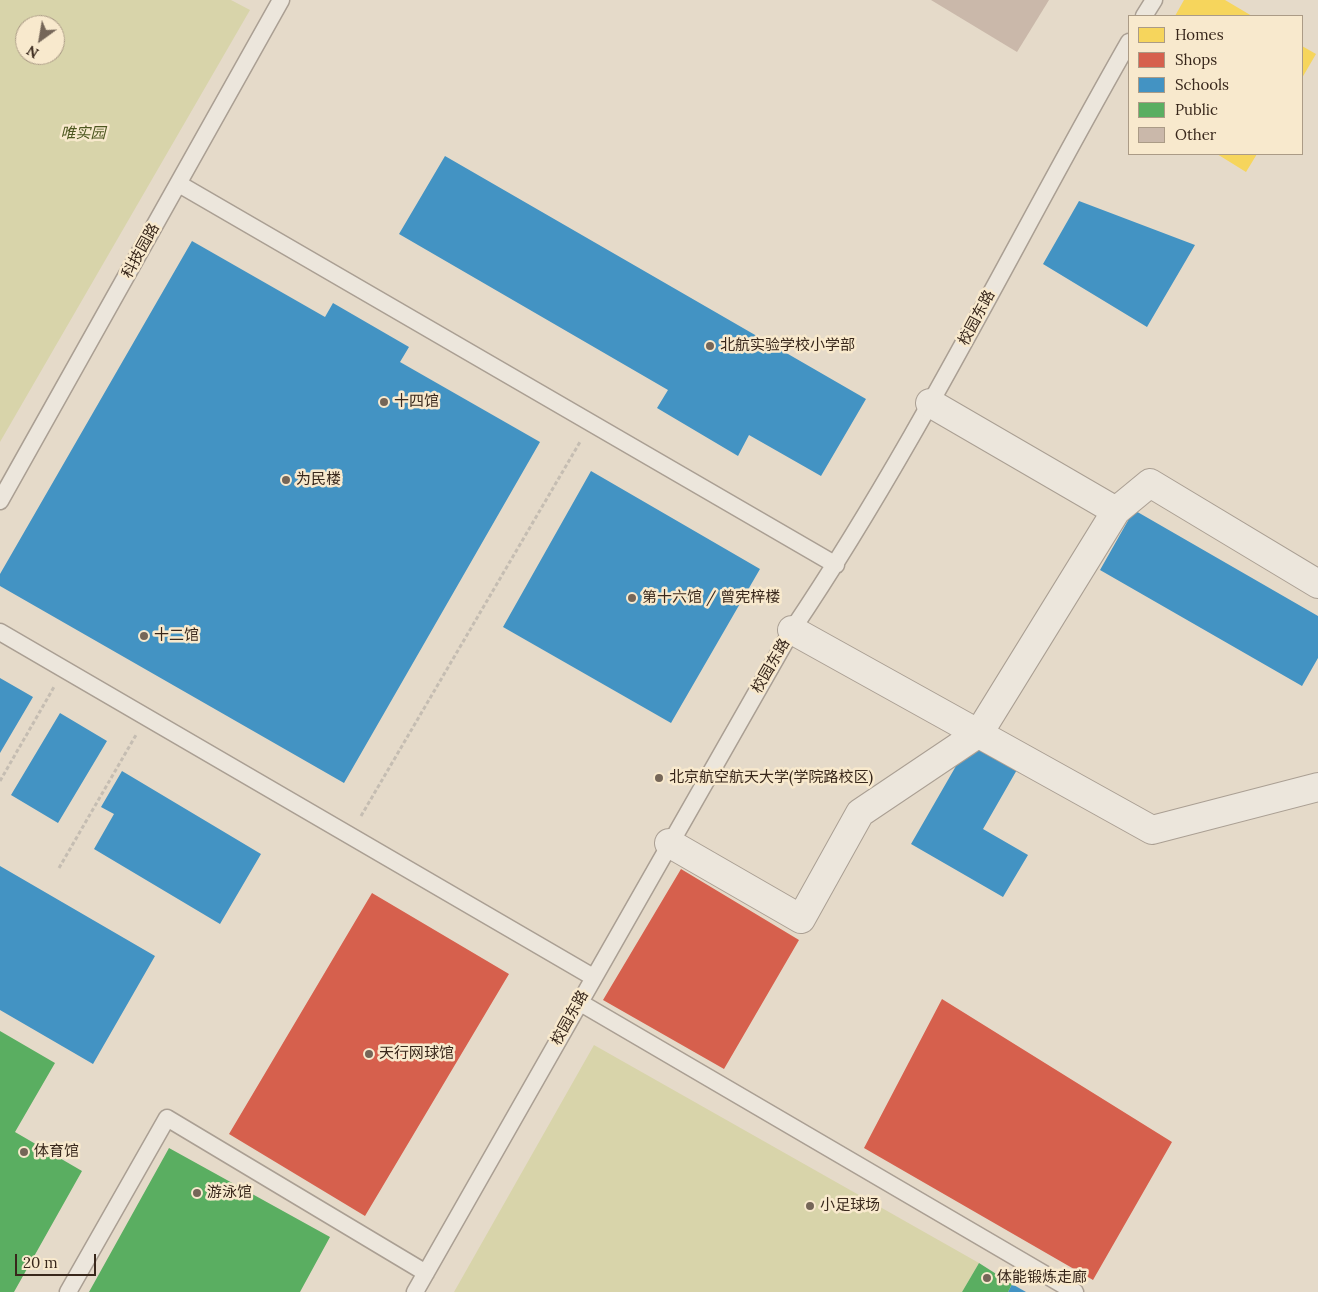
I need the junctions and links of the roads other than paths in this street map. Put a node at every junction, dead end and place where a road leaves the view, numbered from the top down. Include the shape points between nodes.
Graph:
1 (281, 0) edge
2 (1154, 0) edge
3 (1145, 15) edge
4 (1128, 44) edge
5 (179, 184) junction
6 (930, 403) junction
7 (0, 501) edge
8 (1116, 511) junction
9 (836, 565) junction
10 (1318, 584) edge
11 (792, 630) junction
12 (0, 632) edge
13 (979, 733) junction
14 (1318, 787) edge
15 (669, 843) junction
16 (593, 978) junction
17 (579, 1002) junction
18 (426, 1273) junction
19 (68, 1292) edge
20 (415, 1292) edge
21 (1075, 1292) edge

1 - 5 lane, 科技园路
2 - 3 lane
4 - 6 lane, 校园东路
5 - 7 lane, 科技园路
5 - 9 lane
6 - 8 street
6 - 9 lane, 校园东路
8 - 10 street via 1150,483
8 - 13 street
9 - 11 lane, 校园东路
11 - 13 street
11 - 15 lane, 校园东路
12 - 16 lane
13 - 14 street via 1152,830
13 - 15 street via 860,813 801,919
15 - 16 lane, 校园东路
16 - 17 lane, 校园东路
17 - 18 lane, 校园东路
17 - 21 lane
18 - 19 lane via 167,1118
18 - 20 lane, 校园东路

